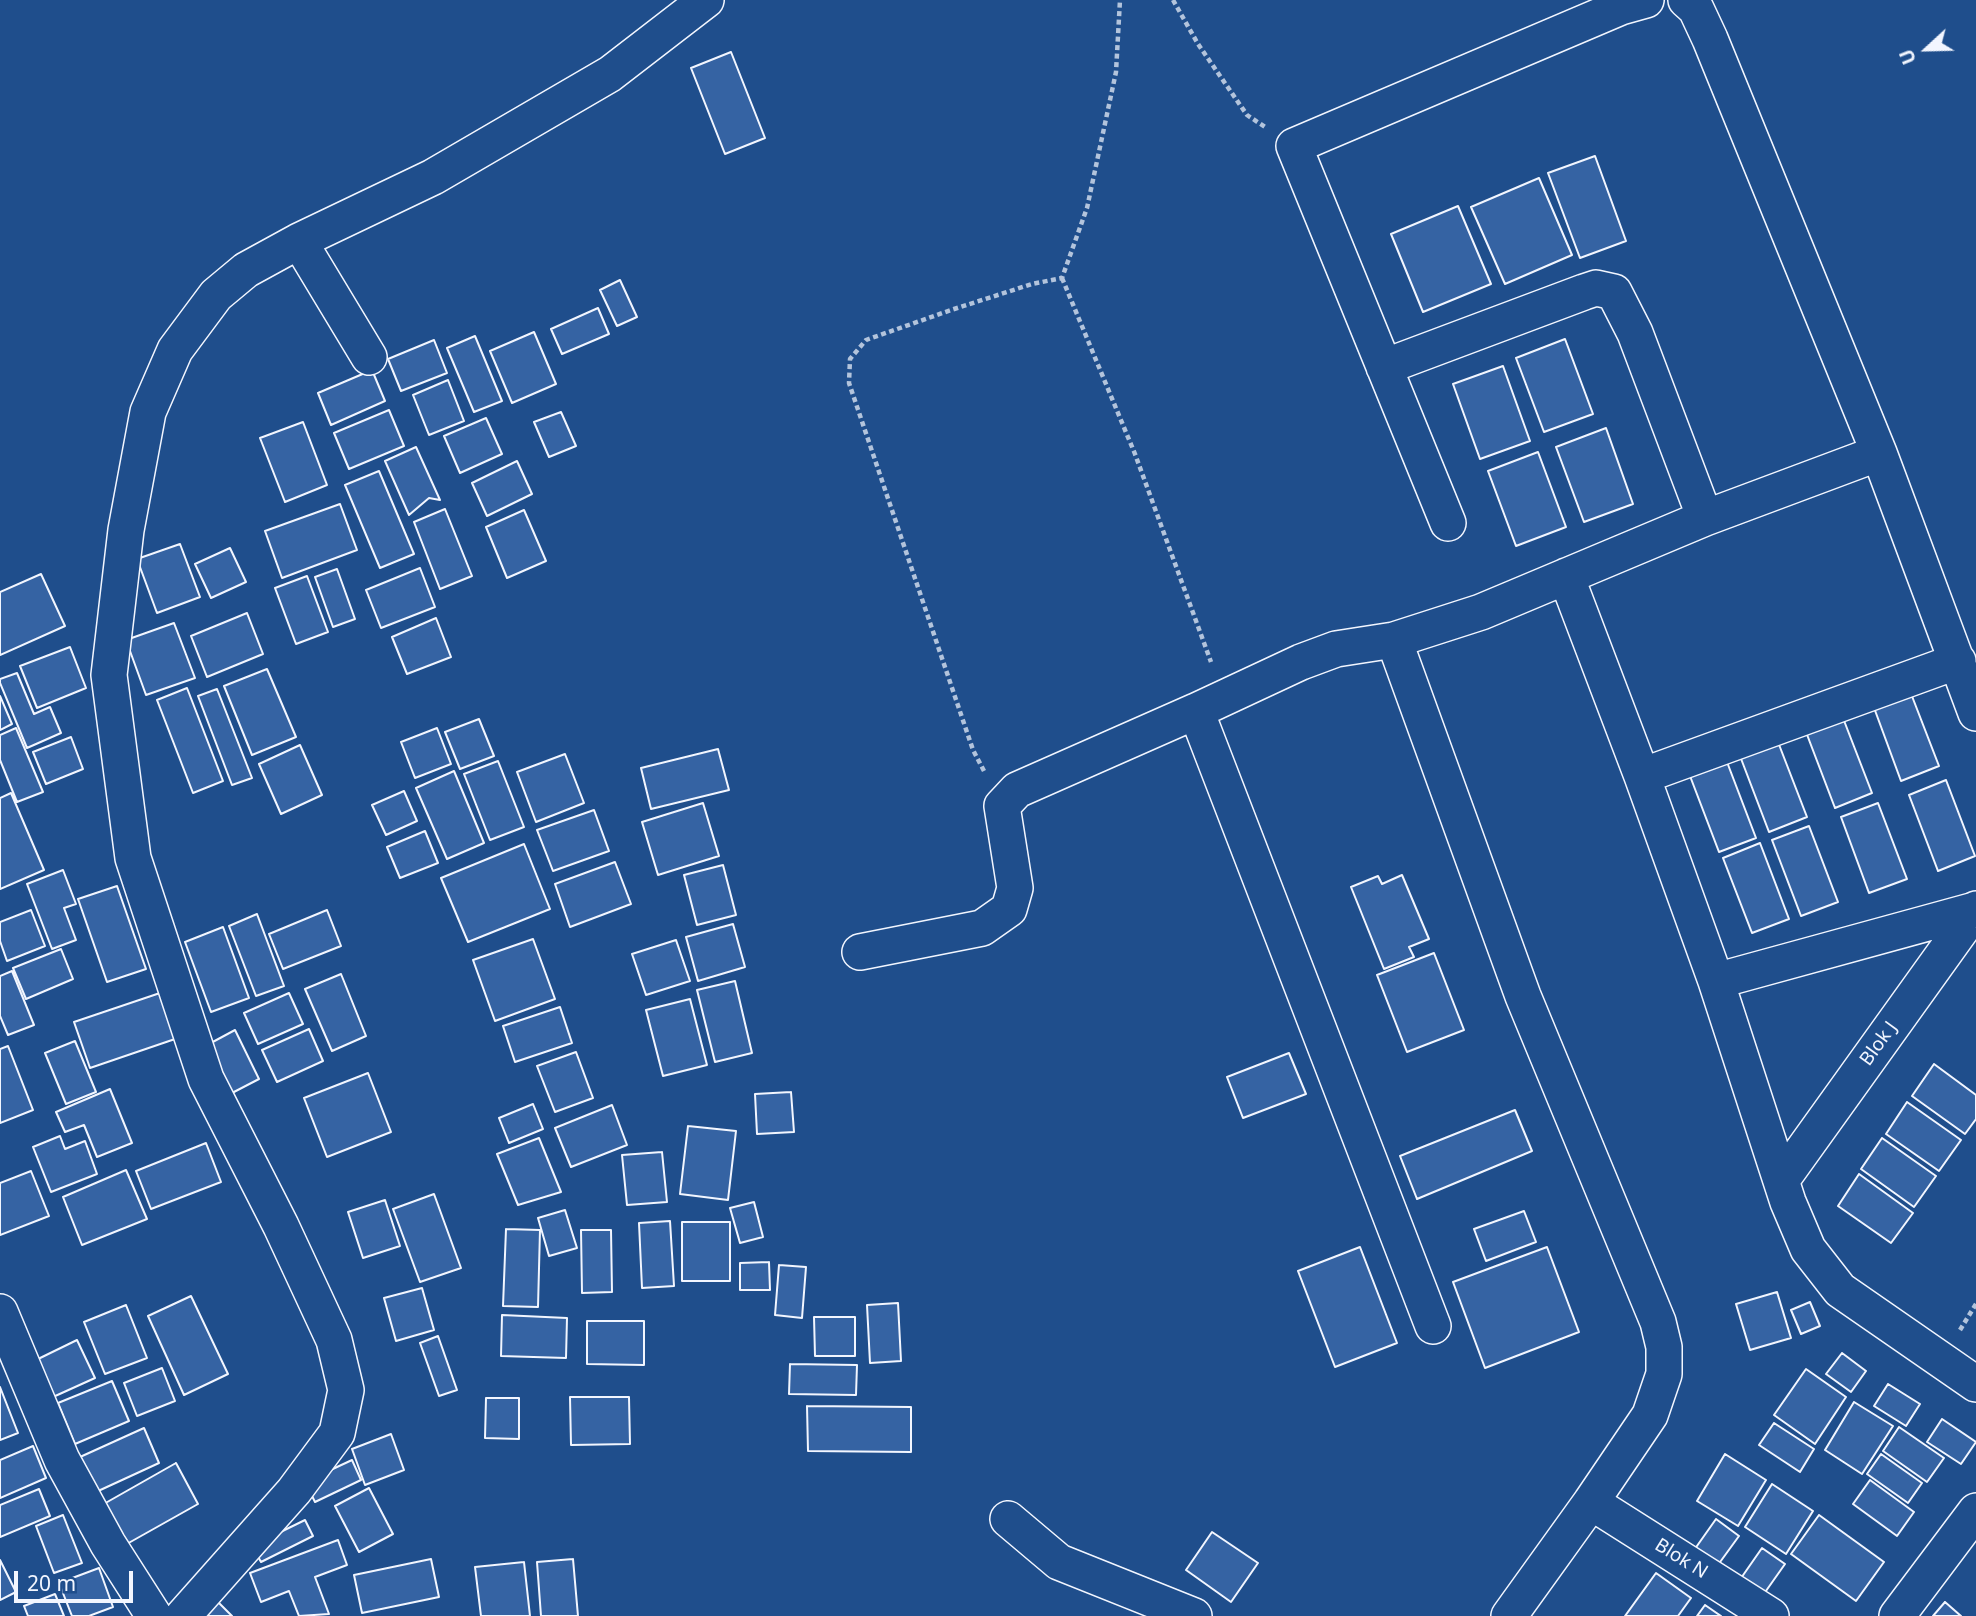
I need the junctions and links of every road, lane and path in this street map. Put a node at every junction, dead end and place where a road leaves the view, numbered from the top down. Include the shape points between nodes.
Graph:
1 (706, 0) edge
2 (1120, 0) edge
3 (1173, 0) edge
4 (1646, 0) edge
5 (1686, 0) edge
6 (1294, 146) junction
7 (299, 241) junction
8 (1062, 278) junction
9 (369, 357) dead end
10 (1384, 367) junction
11 (1879, 453) junction
12 (1705, 518) junction
13 (1448, 523) dead end
14 (1566, 576) junction
15 (1394, 640) junction
16 (1958, 661) junction
17 (1211, 705) junction
18 (1976, 713) edge
19 (1642, 776) junction
20 (1002, 806) junction
21 (1975, 910) edge
22 (860, 952) dead end
23 (1716, 981) junction
24 (1783, 1178) junction
25 (0, 1312) edge
26 (1433, 1326) dead end
27 (1976, 1384) edge
28 (1591, 1502) junction
29 (1976, 1511) edge
30 (1008, 1519) dead end
31 (154, 1616) edge
32 (183, 1616) edge
33 (1194, 1616) edge
34 (1509, 1616) edge
35 (1771, 1616) edge
36 (1897, 1616) edge

1 - 7 street via 610,74 433,177
2 - 8 path via 1116,72 1087,208
3 - 6 path via 1247,114
4 - 6 street
5 - 11 street via 1696,9 1710,39
6 - 10 street
7 - 9 street
7 - 32 street via 246,270 216,295 175,350 148,412 126,530 108,675 133,858 171,975 206,1079 334,1340 346,1390 337,1433 294,1490
8 - 17 path via 1135,454
8 - 20 path via 866,340 850,359 849,383 974,750
10 - 12 street via 1596,288 1614,292 1635,333
10 - 13 street
11 - 12 street
11 - 16 street
12 - 14 street
14 - 15 street via 1481,612
14 - 19 street
15 - 17 street via 1336,649
15 - 28 street via 1523,996 1653,1309 1664,1347 1664,1374 1650,1415
16 - 18 street
16 - 19 street
17 - 20 street via 1017,790
17 - 26 street
19 - 23 street
20 - 22 street via 1015,888 1009,909 982,928
21 - 23 street
21 - 24 street, Blok J
23 - 24 street
24 - 27 street via 1808,1249 1840,1290
25 - 31 street via 62,1460
28 - 34 street
28 - 35 street, Blok N
29 - 36 street
30 - 33 street via 1059,1562

